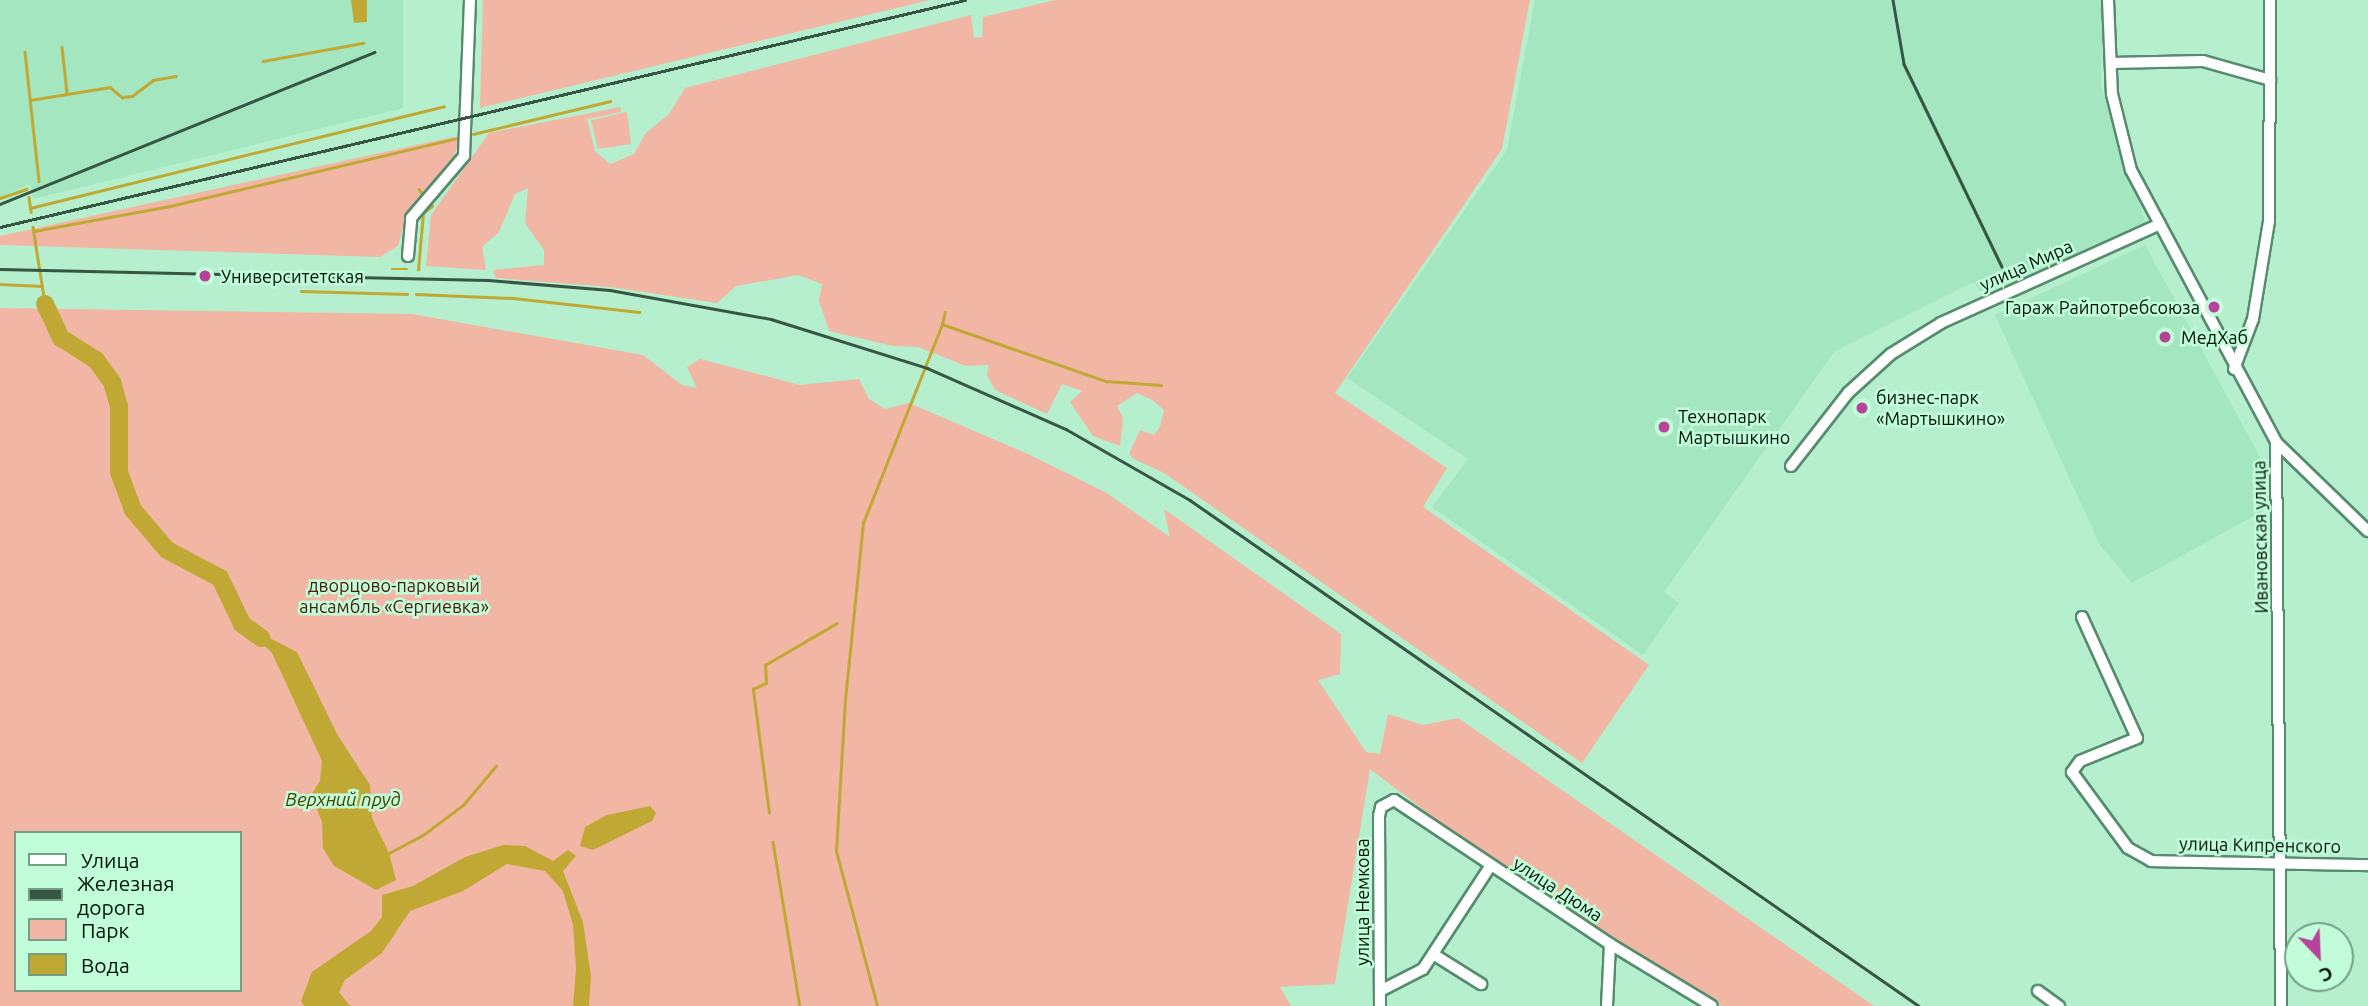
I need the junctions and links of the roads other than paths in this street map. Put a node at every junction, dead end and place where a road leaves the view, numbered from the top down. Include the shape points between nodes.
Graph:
1 (470, 0) edge
2 (2108, 0) edge
3 (2270, 0) edge
4 (2111, 63) junction
5 (2270, 80) junction
6 (2160, 224) junction
7 (408, 256) dead end
8 (2234, 369) junction
9 (2276, 442) junction
10 (1791, 466) dead end
11 (2368, 531) edge
12 (2082, 617) dead end
13 (1387, 801) joint
14 (2280, 863) junction
15 (1491, 865) junction
16 (2368, 865) edge
17 (1610, 944) junction
18 (1433, 954) junction
19 (1481, 984) dead end
20 (1380, 991) junction
21 (2038, 991) dead end
22 (1380, 1006) edge
23 (1607, 1006) edge
24 (1712, 1006) edge
25 (2059, 1006) edge
26 (2281, 1006) edge

1 - 7 street via 464,156 411,218
2 - 4 street
3 - 5 street
4 - 5 street via 2203,61
4 - 6 street via 2112,94 2131,170
5 - 8 street via 2269,222 2253,319
6 - 8 street, Ивановская улица
6 - 10 street, улица Мира via 1941,323 1891,354 1848,393
8 - 9 street, Ивановская улица
9 - 11 street
9 - 14 street, Ивановская улица
12 - 14 street, улица Кипренского via 2137,738 2080,761 2072,772 2120,838 2151,861
13 - 15 street, улица Дюма via 1403,803
13 - 20 street, улица Немкова via 1379,816
14 - 16 street, улица Кипренского
14 - 26 street, Ивановская улица
15 - 17 street, улица Дюма
15 - 18 street
17 - 23 street
17 - 24 street, улица Дюма
18 - 19 street
18 - 20 street via 1423,969
20 - 22 street, улица Немкова
21 - 25 street

